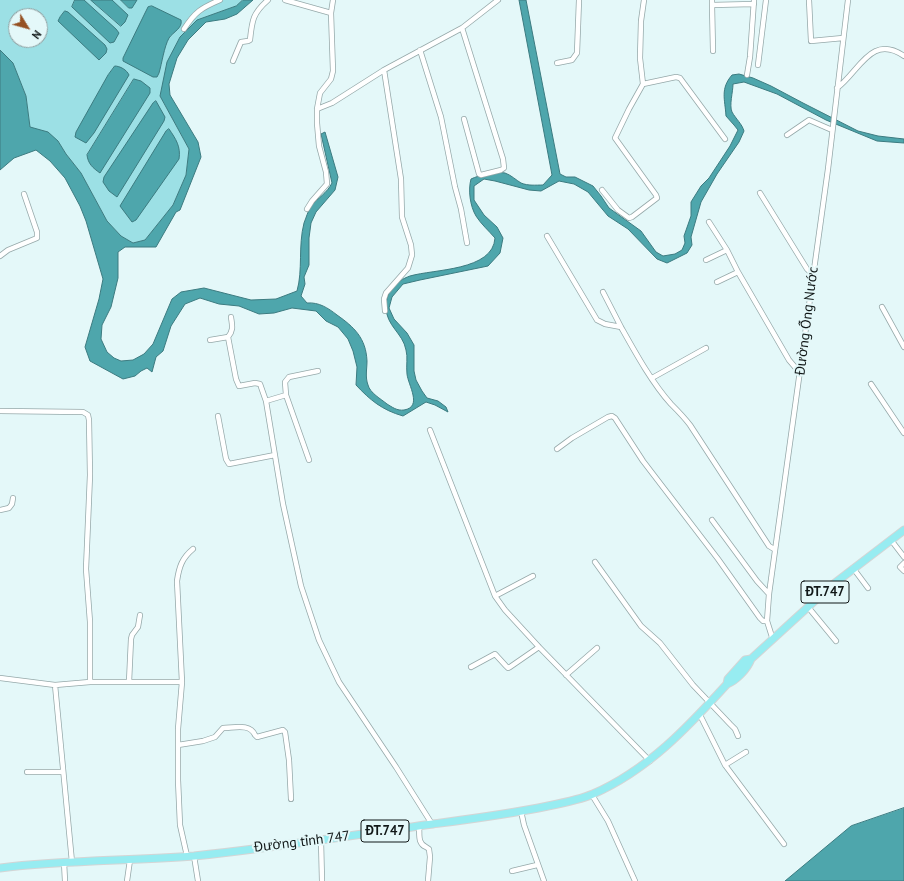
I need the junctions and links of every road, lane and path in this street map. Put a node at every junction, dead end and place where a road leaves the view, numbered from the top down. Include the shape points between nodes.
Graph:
1 (220, 0) edge
2 (268, 0) edge
3 (285, 0) edge
4 (333, 0) edge
5 (498, 0) edge
6 (579, 0) edge
7 (644, 0) edge
8 (766, 0) edge
9 (808, 0) edge
10 (848, 0) edge
11 (712, 2) edge
12 (754, 2) edge
13 (331, 13) junction
14 (462, 28) junction
15 (184, 29) dead end
16 (843, 38) junction
17 (420, 50) junction
18 (713, 51) dead end
19 (904, 56) edge
20 (233, 61) dead end
21 (557, 63) dead end
22 (758, 65) dead end
23 (384, 70) junction
24 (747, 74) dead end
25 (643, 84) junction
26 (837, 88) junction
27 (317, 109) junction
28 (464, 119) dead end
29 (832, 130) junction
30 (786, 136) dead end
31 (725, 139) dead end
32 (602, 190) dead end
33 (24, 194) dead end
34 (760, 194) dead end
35 (308, 209) dead end
36 (709, 222) dead end
37 (547, 236) dead end
38 (467, 243) dead end
39 (727, 250) junction
40 (0, 256) edge
41 (706, 260) dead end
42 (738, 272) junction
43 (813, 275) junction
44 (717, 282) dead end
45 (603, 292) dead end
46 (882, 307) dead end
47 (385, 311) dead end
48 (231, 317) dead end
49 (621, 327) junction
50 (228, 336) junction
51 (210, 340) dead end
52 (904, 347) edge
53 (706, 348) dead end
54 (318, 371) dead end
55 (800, 373) junction
56 (652, 378) junction
57 (871, 384) dead end
58 (286, 396) junction
59 (266, 401) junction
60 (0, 410) edge
61 (218, 416) dead end
62 (430, 430) dead end
63 (904, 433) edge
64 (557, 449) dead end
65 (275, 454) junction
66 (309, 460) dead end
67 (13, 498) dead end
68 (0, 510) edge
69 (712, 520) dead end
70 (904, 530) edge
71 (891, 540) junction
72 (193, 548) dead end
73 (774, 549) junction
74 (904, 557) edge
75 (595, 562) dead end
76 (904, 563) edge
77 (853, 568) junction
78 (904, 571) edge
79 (533, 576) dead end
80 (868, 588) dead end
81 (769, 594) junction
82 (495, 596) junction
83 (808, 607) junction
84 (140, 615) dead end
85 (767, 621) junction
86 (773, 640) junction
87 (836, 641) dead end
88 (539, 647) junction
89 (596, 648) dead end
90 (471, 668) dead end
91 (566, 675) junction
92 (0, 678) edge
93 (90, 682) junction
94 (130, 682) junction
95 (182, 682) junction
96 (55, 685) junction
97 (710, 703) junction
98 (700, 715) junction
99 (738, 736) dead end
100 (178, 745) junction
101 (746, 752) dead end
102 (650, 761) junction
103 (725, 765) junction
104 (27, 772) dead end
105 (63, 772) junction
106 (592, 795) junction
107 (291, 799) dead end
108 (521, 812) junction
109 (432, 824) junction
110 (420, 826) junction
111 (321, 840) junction
112 (784, 844) dead end
113 (190, 856) junction
114 (130, 860) junction
115 (64, 862) junction
116 (72, 862) junction
117 (537, 865) junction
118 (0, 868) edge
119 (512, 871) dead end
120 (65, 881) edge
121 (127, 881) edge
122 (198, 881) edge
123 (322, 881) edge
124 (428, 881) edge
125 (544, 881) edge
126 (635, 881) edge

1 - 15 street via 200,10
2 - 20 street via 255,13 250,40 240,42
3 - 13 street
4 - 13 street
5 - 14 street
6 - 21 street via 577,53 572,60
7 - 25 street via 640,58
8 - 22 street
9 - 16 street via 811,41
10 - 16 street, Đường Ống Nước
11 - 12 street
11 - 18 street
12 - 24 street
13 - 27 street via 333,71 331,79 320,93
14 - 17 street
14 - 28 street via 504,168 479,174
16 - 26 street, Đường Ống Nước
17 - 23 street
17 - 38 street via 441,117
19 - 26 street via 884,48 875,50
23 - 27 street via 332,104
23 - 47 street via 401,179 402,217 412,255 408,268 386,293
25 - 31 street via 680,78
25 - 32 street via 615,138 657,198 629,218 618,210
26 - 29 street, Đường Ống Nước
27 - 35 street via 319,146 327,184
29 - 30 street via 809,120
29 - 43 street, Đường Ống Nước
33 - 40 street via 37,238
34 - 43 street
36 - 39 street
37 - 49 street via 597,320
39 - 41 street
39 - 42 street
42 - 44 street
42 - 55 street via 789,360
43 - 55 street, Đường Ống Nước
45 - 49 street
46 - 52 street
48 - 50 street via 233,328
49 - 56 street
50 - 51 street
50 - 59 street via 237,384 260,384
53 - 56 street
54 - 58 street via 289,376 285,382
55 - 73 street, Đường Ống Nước
56 - 73 street via 671,404 683,415 769,546
57 - 63 street
58 - 59 street
58 - 66 street
59 - 65 street
60 - 93 street via 83,412 88,415 90,475 86,569 90,622
61 - 65 street via 229,464
62 - 82 street
64 - 85 street via 608,417 615,418 643,461 760,618
65 - 109 street via 301,586 319,640 339,682
67 - 68 street via 10,508
69 - 81 street
70 - 71 main road, Đường tỉnh 747 / ĐT.747
71 - 74 street
71 - 77 main road, Đường tỉnh 747 / ĐT.747
72 - 95 street via 179,565 176,581
73 - 81 street, Đường Ống Nước
75 - 97 street via 640,626 660,643
76 - 78 street via 900,567
77 - 80 street
77 - 83 main road, Đường tỉnh 747 / ĐT.747
79 - 82 street
81 - 85 street, Đường Ống Nước
82 - 88 street
83 - 86 main road, Đường tỉnh 747 / ĐT.747
83 - 87 street
84 - 94 street via 131,639
85 - 86 street, Đường Ống Nước
86 - 97 main road, Đường tỉnh 747 / ĐT.747 via 751,659 745,660
88 - 90 street via 508,668 495,654
88 - 91 street
89 - 91 street
91 - 102 street
92 - 96 street
93 - 94 street
93 - 96 street
94 - 95 street
95 - 100 street
96 - 105 street
97 - 98 main road, Đường tỉnh 747 / ĐT.747
97 - 99 street via 735,729
98 - 102 main road, Đường tỉnh 747 / ĐT.747
98 - 103 street
100 - 107 street via 215,737 223,728 247,727 257,736 283,730 289,760
100 - 113 street via 180,825
101 - 103 street
102 - 106 main road, Đường tỉnh 747 / ĐT.747
103 - 112 street
104 - 105 street
105 - 116 street
106 - 108 main road, Đường tỉnh 747 / ĐT.747
106 - 126 street via 608,821
108 - 109 main road, Đường tỉnh 747 / ĐT.747
108 - 117 street
109 - 110 main road, Đường tỉnh 747 / ĐT.747
110 - 111 main road, Đường tỉnh 747 / ĐT.747
110 - 124 street via 420,844 430,852
111 - 113 main road, Đường tỉnh 747 / ĐT.747
111 - 123 street
113 - 114 main road, Đường tỉnh 747 / ĐT.747
113 - 122 street
114 - 116 main road, Đường tỉnh 747 / ĐT.747
114 - 121 street
115 - 116 main road, Đường tỉnh 747 / ĐT.747
115 - 118 main road, Đường tỉnh 747 / ĐT.747
115 - 120 street
117 - 119 street
117 - 125 street

